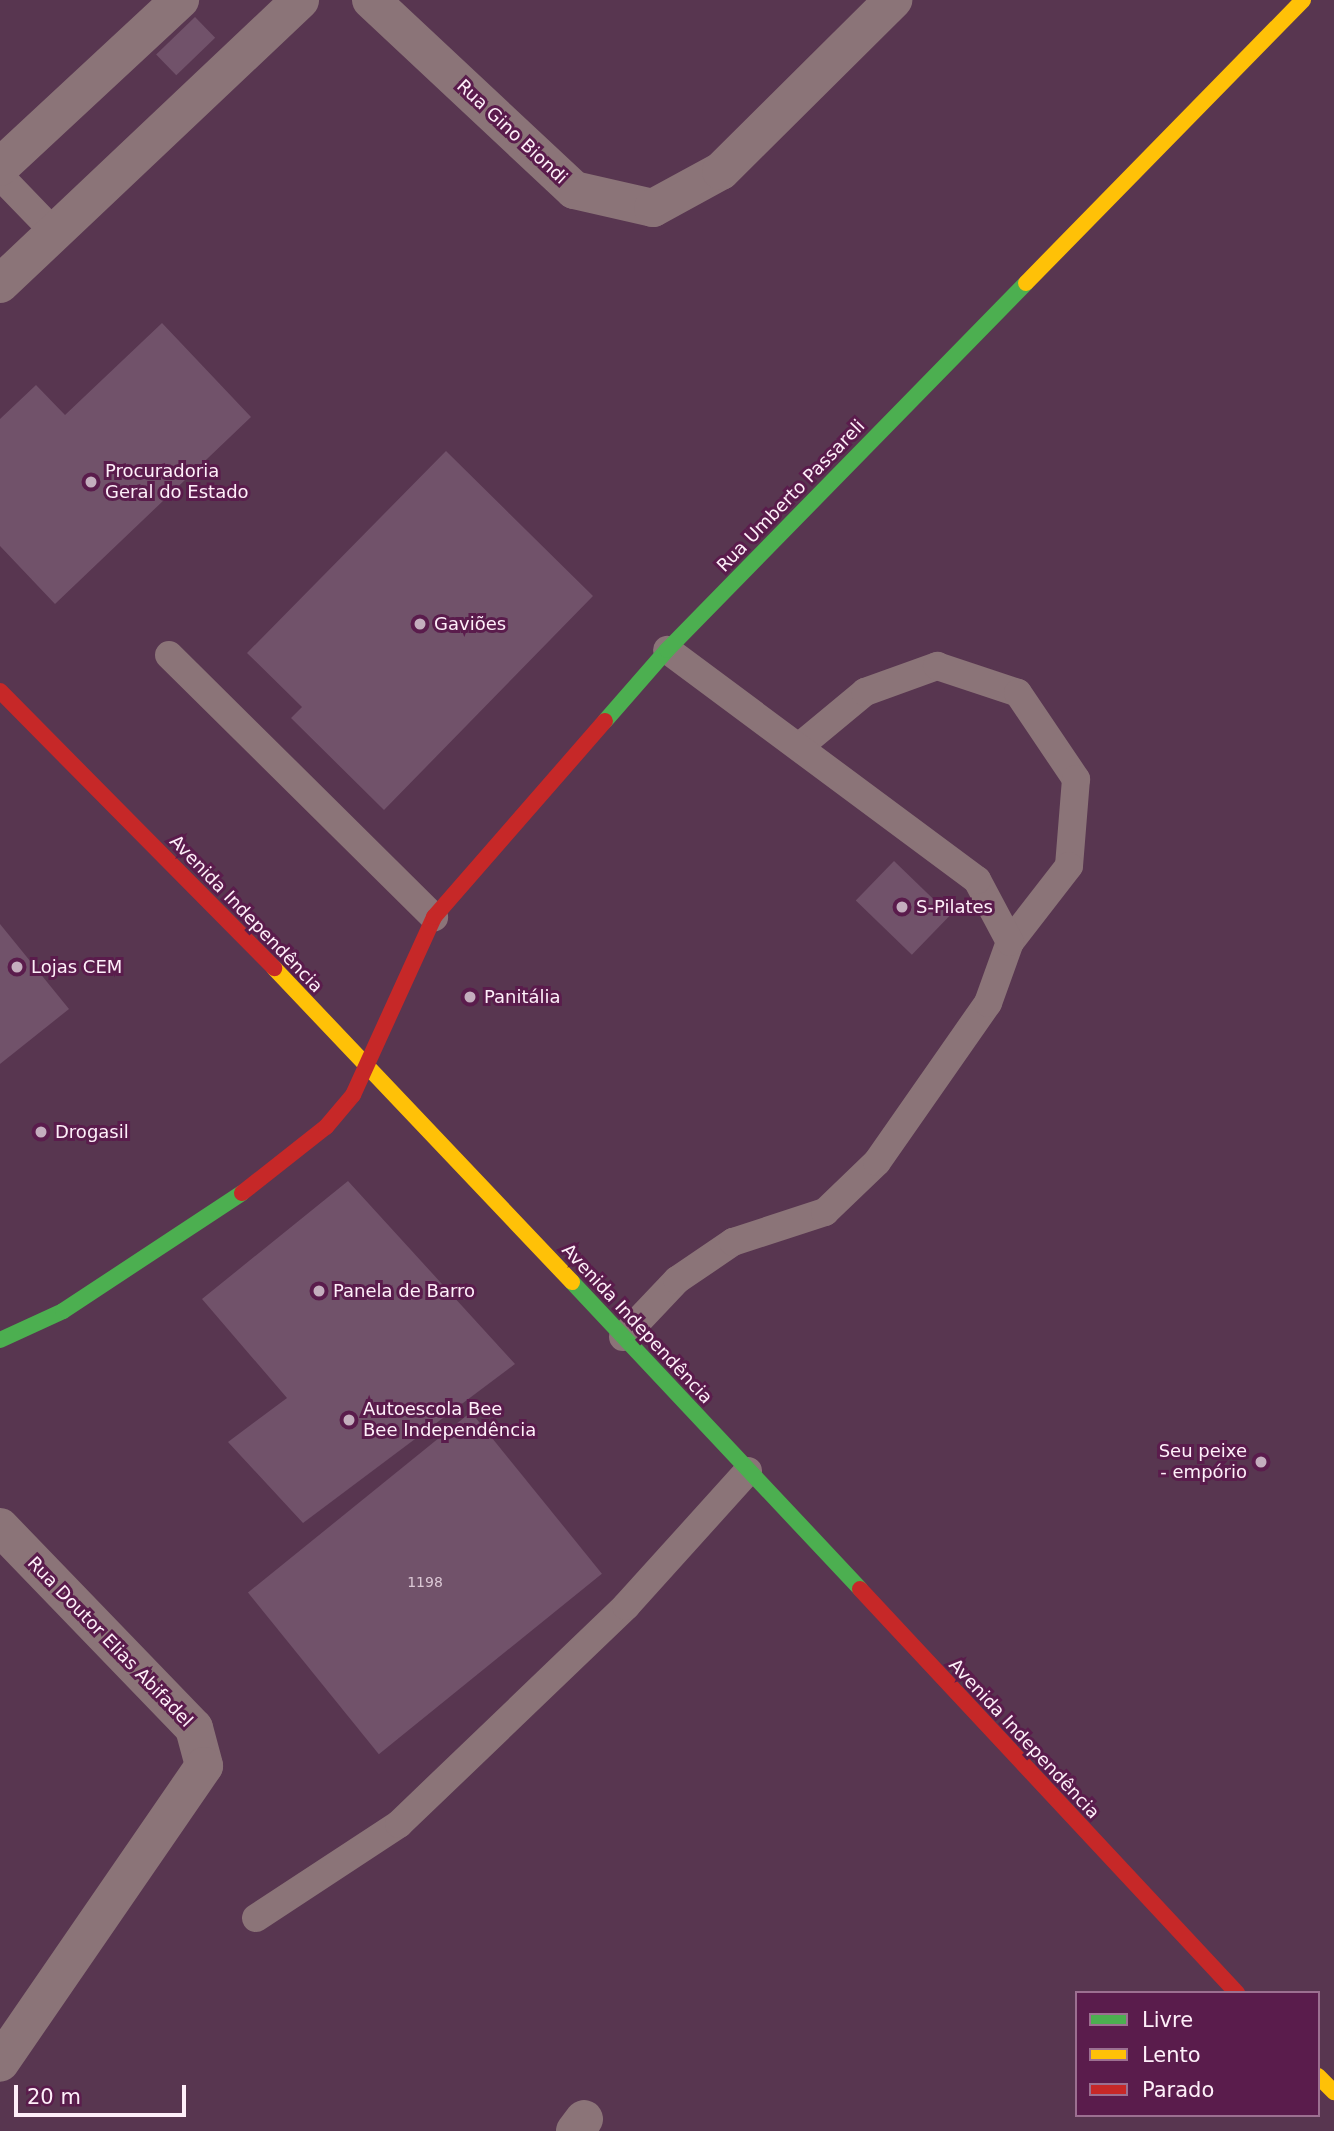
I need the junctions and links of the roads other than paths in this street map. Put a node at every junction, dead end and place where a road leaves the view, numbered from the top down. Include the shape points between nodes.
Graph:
1 (180, 0) edge
2 (300, 0) edge
3 (371, 0) edge
4 (893, 0) edge
5 (1303, 0) edge
6 (0, 167) edge
7 (0, 176) edge
8 (54, 232) junction
9 (0, 284) edge
10 (667, 650) junction
11 (169, 655) dead end
12 (0, 691) edge
13 (800, 746) junction
14 (434, 917) junction
15 (1010, 942) junction
16 (369, 1064) junction
17 (623, 1337) junction
18 (0, 1340) edge
19 (748, 1471) junction
20 (0, 1527) edge
21 (256, 1918) dead end
22 (1235, 1991) edge
23 (0, 2063) edge
24 (1320, 2078) edge
25 (1334, 2092) edge

1 - 6 street
2 - 8 street
3 - 4 street, Rua Gino Biondi via 574,190 653,208 722,171
5 - 10 street, Rua Umberto Passareli
7 - 8 lane
8 - 9 street
10 - 13 lane
10 - 14 street, Rua Umberto Passareli
11 - 14 lane
12 - 16 street, Avenida Independência
13 - 15 lane via 976,880
13 - 15 lane via 864,692 937,666 1018,693 1076,779 1069,866
14 - 16 street, Rua Umberto Passareli
15 - 17 lane via 988,1003 877,1162 825,1212 733,1242 677,1280
16 - 17 street, Avenida Independência
16 - 18 street, Rua Umberto Passareli via 353,1096 326,1128 233,1200 63,1311
17 - 19 street, Avenida Independência
19 - 21 lane via 626,1606 399,1824
19 - 22 street, Avenida Independência
20 - 23 street, Rua Doutor Elias Abifadel via 194,1728 204,1766
24 - 25 street

